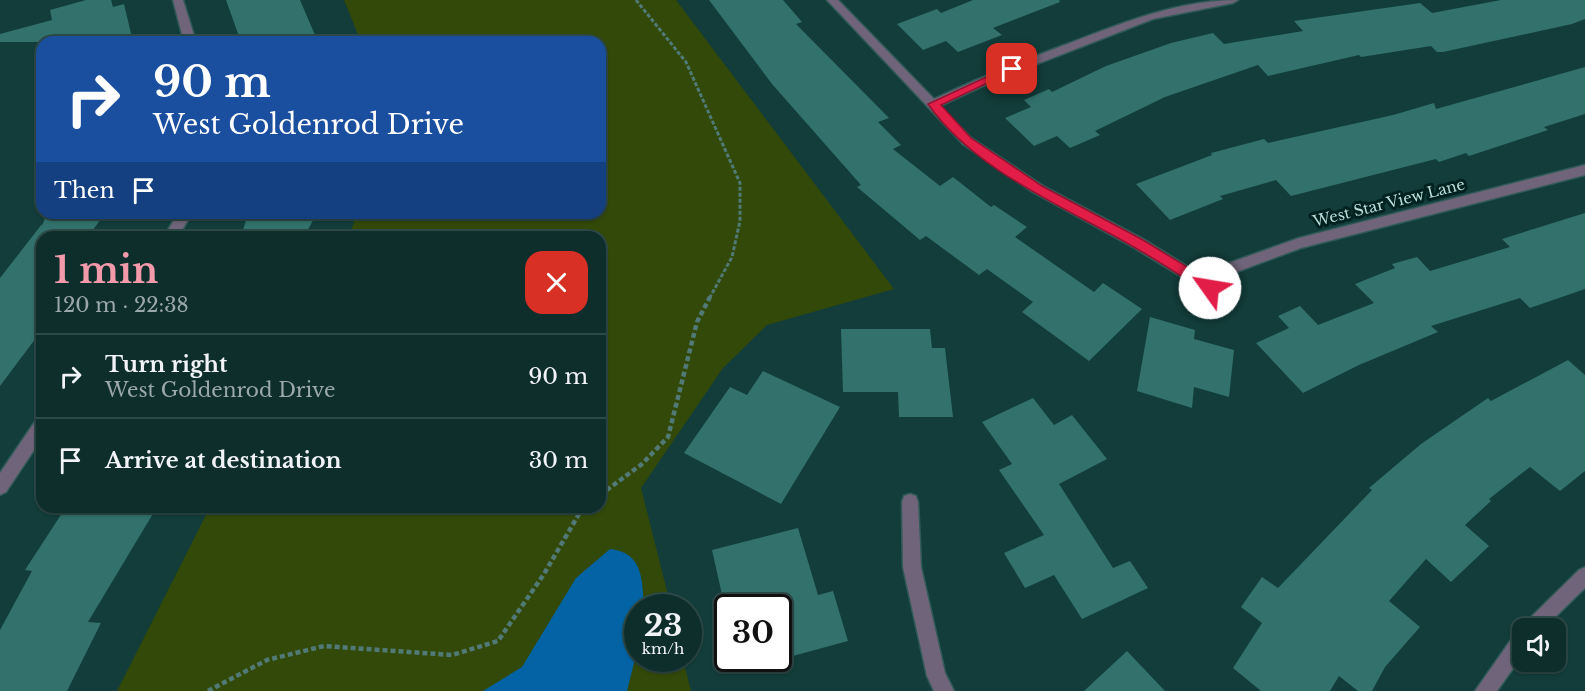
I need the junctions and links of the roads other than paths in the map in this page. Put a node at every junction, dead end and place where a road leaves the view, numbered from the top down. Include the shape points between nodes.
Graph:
1 (178, 0) edge
2 (832, 0) edge
3 (1233, 0) edge
4 (188, 36) edge
5 (934, 104) junction
6 (1585, 170) edge
7 (36, 434) edge
8 (0, 488) edge
9 (910, 502) dead end
10 (1585, 576) edge
11 (1542, 618) edge
12 (1512, 655) edge
13 (945, 691) edge
14 (1485, 691) edge

1 - 4 street
2 - 5 street
3 - 5 street via 1150,16 992,77
5 - 6 street, West Star View Lane via 967,141 1038,189 1138,243 1210,288 1234,267 1299,243
7 - 8 street
9 - 13 street via 912,567 936,676
10 - 11 street
12 - 14 street

